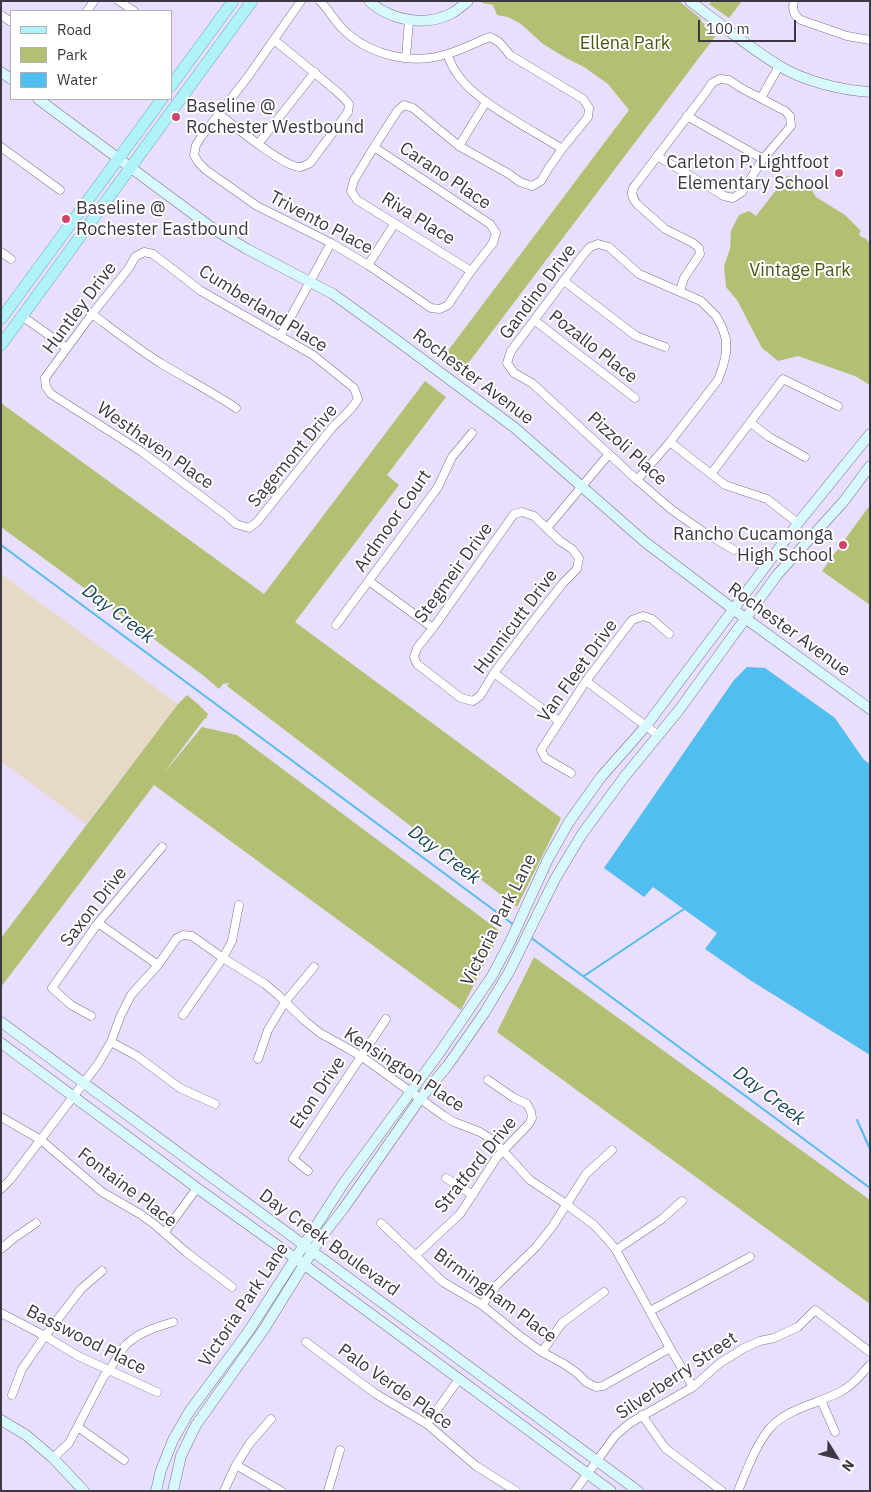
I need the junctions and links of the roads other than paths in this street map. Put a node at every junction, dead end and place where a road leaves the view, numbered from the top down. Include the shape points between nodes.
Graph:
1 (119, 1) edge
2 (233, 1) edge
3 (252, 1) edge
4 (301, 1) edge
5 (320, 1) edge
6 (369, 1) edge
7 (468, 1) edge
8 (690, 1) edge
9 (794, 1) edge
10 (132, 10) edge
11 (409, 21) junction
12 (274, 40) junction
13 (870, 40) edge
14 (447, 54) junction
15 (406, 57) junction
16 (779, 66) junction
17 (316, 72) junction
18 (172, 85) edge
19 (870, 92) edge
20 (761, 98) junction
21 (39, 100) edge
22 (161, 100) edge
23 (486, 102) junction
24 (219, 114) junction
25 (687, 116) junction
26 (258, 144) junction
27 (459, 146) junction
28 (1, 147) edge
29 (374, 147) junction
30 (562, 148) junction
31 (657, 156) junction
32 (119, 158) junction
33 (763, 159) junction
34 (131, 168) junction
35 (60, 190) dead end
36 (395, 223) junction
37 (330, 243) junction
38 (1, 252) edge
39 (144, 252) joint
40 (11, 259) dead end
41 (368, 265) junction
42 (471, 271) junction
43 (564, 281) junction
44 (310, 282) junction
45 (680, 291) junction
46 (92, 314) junction
47 (22, 316) junction
48 (1, 319) edge
49 (534, 320) junction
50 (280, 336) junction
51 (1, 345) edge
52 (665, 347) dead end
53 (67, 348) junction
54 (507, 363) joint
55 (46, 387) joint
56 (635, 398) dead end
57 (358, 399) joint
58 (838, 406) dead end
59 (236, 408) dead end
60 (750, 423) junction
61 (472, 433) dead end
62 (870, 434) edge
63 (670, 442) junction
64 (610, 454) junction
65 (805, 457) dead end
66 (870, 466) edge
67 (711, 474) junction
68 (637, 480) junction
69 (582, 486) junction
70 (798, 523) junction
71 (249, 528) joint
72 (547, 528) junction
73 (734, 550) dead end
74 (369, 581) junction
75 (733, 610) junction
76 (745, 618) junction
77 (336, 625) dead end
78 (433, 628) junction
79 (669, 634) dead end
80 (494, 673) junction
81 (586, 681) junction
82 (473, 700) joint
83 (870, 709) edge
84 (559, 721) junction
85 (646, 726) junction
86 (658, 735) junction
87 (571, 773) dead end
88 (162, 847) dead end
89 (239, 905) dead end
90 (98, 923) junction
91 (223, 958) junction
92 (158, 965) junction
93 (314, 967) dead end
94 (285, 1002) junction
95 (182, 1015) dead end
96 (91, 1016) dead end
97 (386, 1019) dead end
98 (1, 1022) edge
99 (111, 1042) junction
100 (1, 1043) edge
101 (361, 1056) junction
102 (258, 1059) dead end
103 (488, 1080) dead end
104 (83, 1083) junction
105 (411, 1092) junction
106 (73, 1097) junction
107 (420, 1099) junction
108 (215, 1104) dead end
109 (1, 1117) edge
110 (41, 1140) junction
111 (503, 1150) junction
112 (612, 1150) dead end
113 (308, 1171) dead end
114 (446, 1178) dead end
115 (197, 1188) junction
116 (1, 1189) edge
117 (473, 1195) junction
118 (682, 1201) dead end
119 (566, 1204) junction
120 (36, 1223) dead end
121 (381, 1223) dead end
122 (164, 1233) junction
123 (304, 1244) junction
124 (1, 1249) edge
125 (616, 1250) junction
126 (313, 1251) junction
127 (416, 1255) junction
128 (750, 1257) dead end
129 (295, 1258) junction
130 (304, 1265) junction
131 (102, 1271) dead end
132 (232, 1287) dead end
133 (604, 1292) dead end
134 (482, 1305) junction
135 (650, 1311) junction
136 (1, 1313) edge
137 (173, 1322) dead end
138 (45, 1336) junction
139 (306, 1342) dead end
140 (670, 1348) junction
141 (542, 1352) junction
142 (870, 1352) edge
143 (870, 1365) edge
144 (110, 1371) junction
145 (459, 1379) junction
146 (693, 1387) junction
147 (158, 1392) dead end
148 (12, 1395) dead end
149 (821, 1400) junction
150 (642, 1415) junction
151 (270, 1419) dead end
152 (1, 1420) edge
153 (427, 1424) junction
154 (78, 1427) junction
155 (835, 1432) dead end
156 (340, 1450) dead end
157 (53, 1458) junction
158 (124, 1460) dead end
159 (597, 1461) junction
160 (236, 1465) junction
161 (587, 1474) junction
162 (79, 1489) edge
163 (156, 1491) edge
164 (172, 1491) edge
165 (224, 1491) edge
166 (281, 1491) edge
167 (328, 1491) edge
168 (516, 1491) edge
169 (575, 1491) edge
170 (611, 1491) edge
171 (638, 1491) edge
172 (722, 1491) edge
173 (738, 1491) edge

1 - 10 street
2 - 18 main road
3 - 34 main road
4 - 12 street
5 - 15 street via 348,34 366,46 381,53
6 - 11 street via 387,14
7 - 11 street via 452,13
8 - 16 street
9 - 13 street via 796,17 801,20 847,36
11 - 15 street
12 - 17 street
12 - 24 street
14 - 15 street via 426,59
14 - 23 street via 456,73
14 - 30 street via 490,37 499,42 510,56 583,98 589,108 588,116
16 - 19 street via 815,82
16 - 20 street
17 - 26 street
17 - 26 street via 349,104 348,112 310,162 302,168 294,167
20 - 25 street via 729,80 720,79 712,83
20 - 33 street via 785,111 790,116 791,126
21 - 32 street, Rochester Avenue
22 - 32 main road
23 - 27 street
23 - 30 street
24 - 26 street
24 - 37 street, Trivento Place via 196,145 194,155 198,162 257,206
25 - 31 street
25 - 33 street
27 - 29 street via 413,108 404,105
27 - 30 street via 532,186 542,181
28 - 35 street
29 - 36 street, Riva Place via 351,191 356,200
29 - 42 street, Carano Place via 490,224 496,233 493,243
31 - 33 street via 724,196 733,198 742,192
31 - 45 street via 633,187 633,199 665,229 694,242 699,248 700,254 684,278
32 - 34 street, Rochester Avenue
32 - 48 main road
34 - 44 street, Rochester Avenue via 230,240
34 - 47 main road
36 - 41 street
36 - 42 street, Riva Place
37 - 41 street, Trivento Place
37 - 44 street
38 - 40 street
39 - 46 street, Huntley Drive via 135,257
39 - 50 street, Cumberland Place via 153,254 201,291
41 - 42 street, Trivento Place via 431,308 440,309 448,305
43 - 45 street, Gandino Drive via 590,247 598,244 609,246 639,274
43 - 49 street, Gandino Drive
43 - 52 street via 636,336
44 - 50 street
44 - 69 street, Rochester Avenue via 333,294 495,412
45 - 63 street via 701,301 716,316 726,339 726,353 718,380
46 - 53 street, Huntley Drive
46 - 59 street via 137,348
47 - 51 main road
47 - 53 street
49 - 54 street, Gandino Drive via 511,351
49 - 56 street, Pozallo Place
50 - 57 street, Cumberland Place via 313,355 342,378 354,388
53 - 55 street, Huntley Drive via 46,378
54 - 64 street, Pizzoli Place via 514,373 532,384
55 - 71 street, Westhaven Place via 51,394 142,452 236,524
57 - 71 street, Sagemont Drive
58 - 60 street via 783,379
60 - 65 street
60 - 67 street
61 - 74 street, Ardmoor Court via 452,457 438,487
62 - 70 street, Victoria Park Lane
63 - 67 street
63 - 68 street
64 - 68 street, Pizzoli Place
64 - 69 street
66 - 76 street, Victoria Park Lane via 777,575
67 - 70 street via 725,485 767,499
68 - 73 street, Pizzoli Place via 694,526
69 - 72 street
69 - 75 street, Rochester Avenue via 630,530
70 - 75 street, Victoria Park Lane
72 - 78 street, Stegmeir Drive via 534,516 522,512 514,514
72 - 80 street, Hunnicutt Drive via 579,558 577,569
74 - 77 street, Ardmoor Court
74 - 78 street
75 - 76 street, Rochester Avenue
75 - 85 street, Victoria Park Lane
76 - 83 street, Rochester Avenue
76 - 86 street, Victoria Park Lane
78 - 82 street, Stegmeir Drive via 414,657 422,668 461,698
79 - 81 street, Van Fleet Drive via 652,619 644,616 632,620
80 - 82 street, Hunnicutt Drive via 480,696
80 - 84 street
81 - 84 street, Van Fleet Drive
81 - 85 street
84 - 87 street, Van Fleet Drive via 541,750 545,758
85 - 86 street
85 - 105 street, Victoria Park Lane via 600,777 569,822 492,976
86 - 107 street, Victoria Park Lane via 573,849 485,1012 448,1066
88 - 90 street, Saxon Drive
89 - 91 street via 232,941
90 - 92 street
90 - 96 street, Saxon Drive via 52,988 71,1005
91 - 92 street, Kensington Place via 192,936 183,935
91 - 94 street, Kensington Place via 265,984
91 - 95 street
92 - 99 street via 131,995
93 - 94 street
94 - 101 street, Kensington Place via 320,1033
94 - 102 street via 268,1030
97 - 101 street, Eton Drive
98 - 104 street, Day Creek Boulevard
99 - 104 street
99 - 108 street via 137,1056 180,1088
100 - 106 street, Day Creek Boulevard
101 - 105 street, Kensington Place
101 - 113 street, Eton Drive via 293,1159
103 - 111 street, Stratford Drive via 526,1104 531,1112 529,1124
104 - 106 street
104 - 123 street, Day Creek Boulevard
105 - 107 street, Kensington Place
105 - 123 street, Victoria Park Lane via 343,1184
106 - 110 street
106 - 115 street, Day Creek Boulevard
107 - 111 street, Kensington Place via 454,1122 487,1136
107 - 126 street, Victoria Park Lane
109 - 110 street, Fontaine Place
110 - 116 street
110 - 122 street, Fontaine Place via 102,1192 140,1214
111 - 117 street, Stratford Drive
111 - 119 street, Kensington Place via 530,1180
112 - 119 street via 586,1174
114 - 117 street
115 - 122 street
115 - 129 street, Day Creek Boulevard
117 - 127 street, Stratford Drive via 460,1214
118 - 125 street via 662,1219
119 - 125 street, Kensington Place via 594,1225
119 - 134 street via 536,1247 497,1285
120 - 124 street
121 - 127 street, Birmingham Place
122 - 132 street, Fontaine Place
123 - 126 street, Day Creek Boulevard
123 - 129 street, Victoria Park Lane
125 - 135 street, Kensington Place
126 - 130 street, Victoria Park Lane
126 - 159 street, Day Creek Boulevard
127 - 134 street, Birmingham Place via 443,1282
128 - 135 street
129 - 130 street, Day Creek Boulevard
129 - 163 street, Victoria Park Lane via 173,1440
130 - 145 street, Day Creek Boulevard
130 - 164 street, Victoria Park Lane via 260,1336 193,1431 180,1456
131 - 138 street via 81,1289
133 - 141 street via 562,1323
134 - 141 street, Birmingham Place
135 - 140 street, Kensington Place
136 - 138 street, Basswood Place
137 - 144 street via 143,1332 126,1344
138 - 144 street, Basswood Place
138 - 148 street via 22,1369
139 - 153 street, Palo Verde Place via 376,1394
140 - 141 street, Birmingham Place via 596,1387
140 - 146 street, Kensington Place
142 - 146 street, Silverberry Street via 816,1310 798,1327 744,1348 720,1363
143 - 149 street via 847,1388
144 - 147 street, Basswood Place
144 - 154 street via 104,1376
145 - 153 street
145 - 161 street, Day Creek Boulevard
146 - 150 street, Silverberry Street
149 - 155 street
149 - 173 street via 782,1417 770,1428 759,1443
150 - 159 street, Silverberry Street via 615,1436
150 - 172 street via 665,1448
151 - 160 street
152 - 157 street via 26,1435
153 - 168 street, Palo Verde Place via 476,1466
154 - 157 street via 69,1443
154 - 158 street
156 - 167 street
157 - 162 street
159 - 161 street, Silverberry Street
159 - 171 street, Day Creek Boulevard
160 - 165 street
160 - 166 street
161 - 169 street, Silverberry Street
161 - 170 street, Day Creek Boulevard

